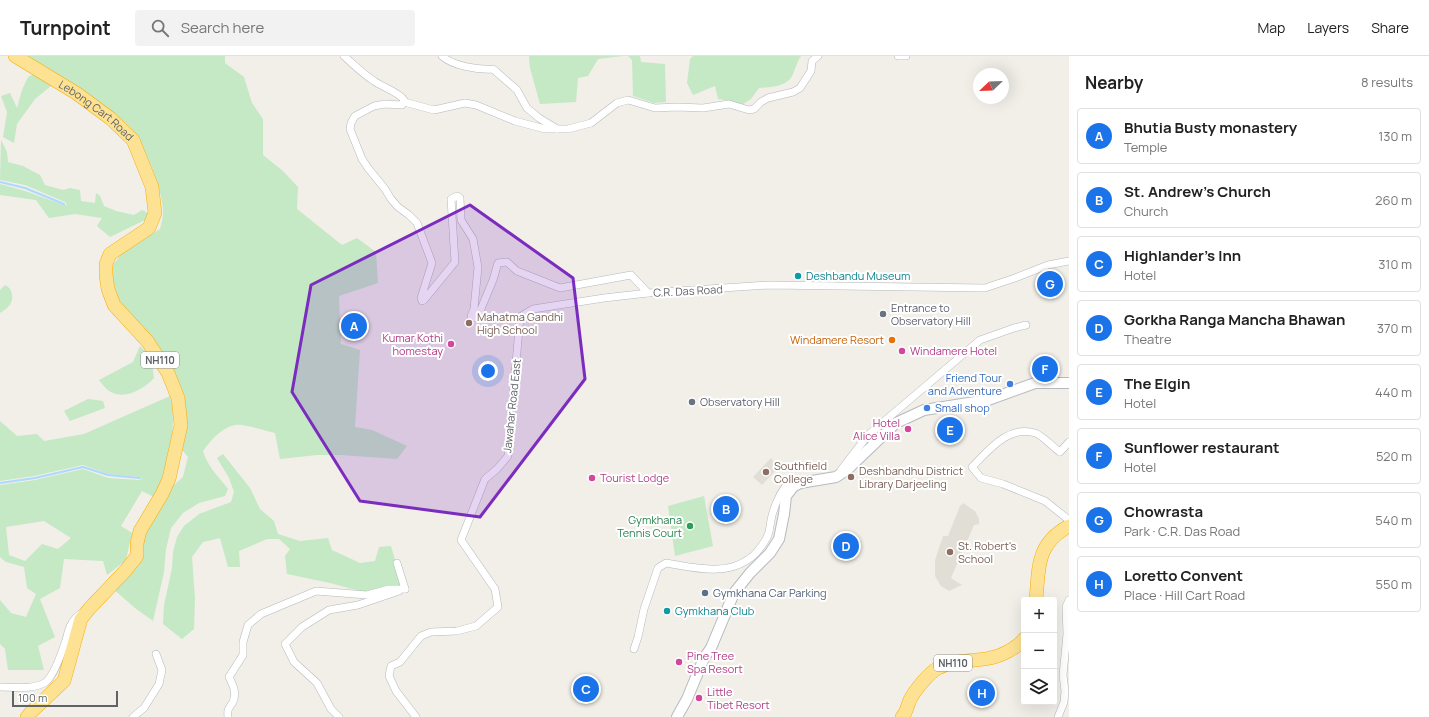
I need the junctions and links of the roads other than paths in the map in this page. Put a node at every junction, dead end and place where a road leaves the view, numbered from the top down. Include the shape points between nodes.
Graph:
1 (15, 56) edge
2 (344, 56) edge
3 (442, 56) edge
4 (818, 56) edge
5 (898, 56) edge
6 (906, 56) edge
7 (404, 102) junction
8 (557, 129) junction
9 (1069, 261) edge
10 (648, 293) junction
11 (1026, 326) dead end
12 (1069, 384) edge
13 (1069, 442) edge
14 (836, 477) junction
15 (793, 487) junction
16 (1069, 520) edge
17 (1069, 526) edge
18 (397, 562) dead end
19 (405, 589) junction
20 (1036, 597) edge
21 (1069, 600) edge
22 (89, 609) junction
23 (1021, 644) edge
24 (634, 649) dead end
25 (156, 654) dead end
26 (0, 687) edge
27 (27, 717) edge
28 (133, 717) edge
29 (228, 717) edge
30 (340, 717) edge
31 (416, 717) edge
32 (677, 717) edge
33 (902, 717) edge
34 (1058, 717) edge

1 - 22 highway, Lebong Cart Road / NH110 via 76,93 110,118 133,140 152,187 155,214 149,228 110,254 106,264 106,275 114,305 148,342 168,372 178,398 181,425 169,479 140,531 137,556
2 - 7 street via 374,82 402,96
3 - 8 street via 446,60 482,70 493,69 518,90 527,108
4 - 8 street via 812,61 811,71 800,88 768,98 754,109 729,104 704,108 655,108 628,100 617,103 591,122 568,129
5 - 6 street
7 - 8 street via 434,110 471,104 515,121 545,129
7 - 10 street, C.R. Das Road via 402,105 374,106 355,116 350,130 368,168 398,207 417,223 432,263 422,301 455,262 451,199 457,196 460,198 461,220 473,239 478,267 472,318 478,316 498,263 506,262 517,271 560,288 631,275
9 - 10 street, C.R. Das Road via 1048,265 985,288 769,285
10 - 31 street, Jawahar Road East via 533,309 520,317 508,456 485,479 461,540 495,589 498,607 476,626 457,632 431,632 421,636 400,662 391,666 389,676 396,692
11 - 14 street via 980,340 868,435
12 - 14 main road via 1035,383 988,400 924,410 896,423 848,469
13 - 16 street via 1060,452 1036,433 1018,432 998,440 972,466 981,478 1045,501
14 - 15 main road via 800,483
15 - 24 street via 786,487 782,491 764,544 752,557 735,567 710,570 666,563 658,568
15 - 32 main road via 786,496 779,539 770,553 734,593 711,648
17 - 20 highway via 1055,535 1042,553 1039,560
18 - 19 street
19 - 29 street via 388,589 367,595 316,591 260,614 248,625 242,655 229,677 234,688 234,701 227,710
19 - 30 street via 358,605 329,610 302,627 285,644 294,662 317,683 331,708
21 - 34 street via 1066,607 1064,702
22 - 26 street via 71,622 63,650 45,682 22,688
22 - 27 highway, Lebong Cart Road / NH110 via 81,619 64,681
23 - 33 highway, NH110 via 990,658 958,661 937,669 919,686
25 - 28 street via 162,670 159,684 144,708

